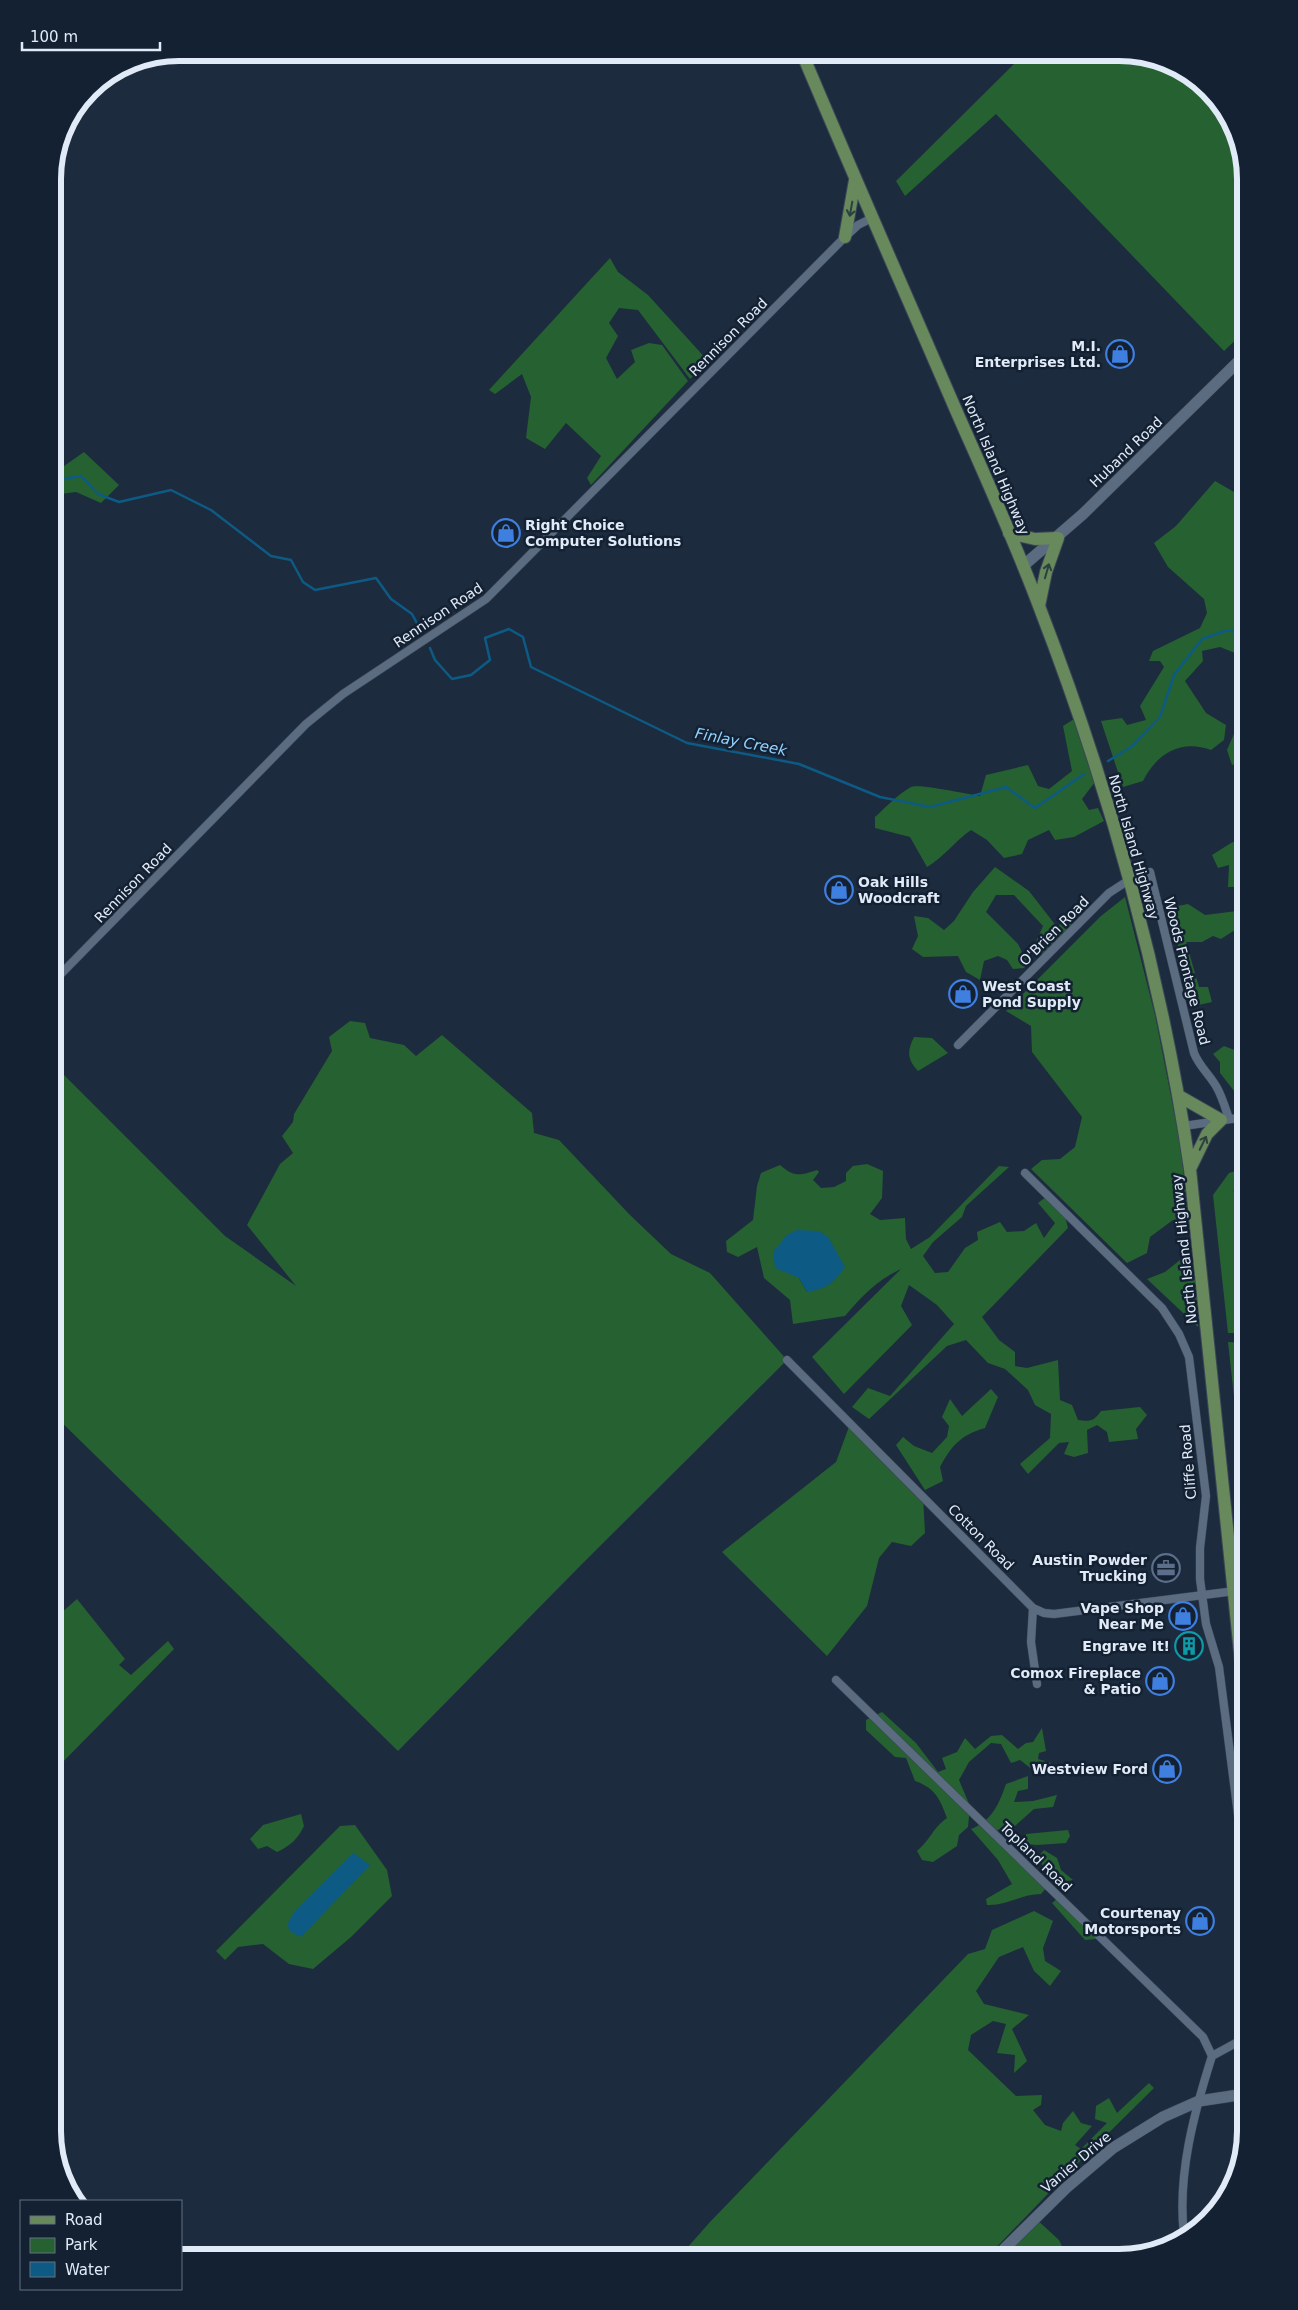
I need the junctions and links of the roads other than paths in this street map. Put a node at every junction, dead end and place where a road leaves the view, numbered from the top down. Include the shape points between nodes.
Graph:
1 (806, 62) edge
2 (856, 180) junction
3 (872, 218) junction
4 (844, 237) junction
5 (1237, 364) edge
6 (1009, 533) junction
7 (1058, 538) junction
8 (1023, 566) junction
9 (1039, 606) junction
10 (1129, 880) junction
11 (62, 973) edge
12 (958, 1045) dead end
13 (1179, 1096) junction
14 (1237, 1118) edge
15 (1225, 1120) junction
16 (1184, 1126) junction
17 (1190, 1169) junction
18 (1025, 1173) dead end
19 (786, 1360) dead end
20 (1235, 1592) junction
21 (1202, 1595) junction
22 (1033, 1608) junction
23 (1237, 1612) edge
24 (836, 1680) dead end
25 (1037, 1684) dead end
26 (1237, 1802) edge
27 (1237, 2043) edge
28 (1212, 2056) junction
29 (1237, 2096) edge
30 (1199, 2102) junction
31 (1184, 2230) edge
32 (1005, 2249) edge

1 - 2 main road, North Island Highway
2 - 3 main road, North Island Highway
2 -> 4 main road
3 - 4 street, Rennison Road
3 - 6 main road, North Island Highway
4 - 11 street, Rennison Road via 486,599 343,694 306,724
5 - 7 street, Huband Road
6 - 7 main road via 1036,539
6 - 8 main road, North Island Highway
7 - 8 street, Huband Road
9 -> 7 main road
8 - 9 main road, North Island Highway
9 - 10 main road, North Island Highway via 1078,712
10 - 12 street, O'Brien Road via 1109,893
10 - 13 main road, North Island Highway
10 - 15 street, Woods Frontage Road via 1150,872 1194,1053 1222,1096
13 - 15 main road
13 - 16 main road, North Island Highway
14 - 15 street
15 - 16 street
17 -> 15 main road via 1207,1134
16 - 17 main road, North Island Highway
17 - 20 main road, North Island Highway
18 - 21 street, Cliffe Road via 1162,1308 1189,1357 1206,1496 1199,1561
19 - 22 street, Cotton Road
20 - 21 street
20 - 23 main road, North Island Highway
21 - 22 street via 1054,1614
21 - 26 street, Cliffe Road via 1206,1624 1219,1667
22 - 25 street via 1031,1642
24 - 28 street, Topland Road via 1203,2037
27 - 28 street
28 - 30 street
29 - 30 street, Vanier Drive
30 - 31 street via 1184,2176
30 - 32 street, Vanier Drive via 1163,2117 1113,2148 1066,2188

